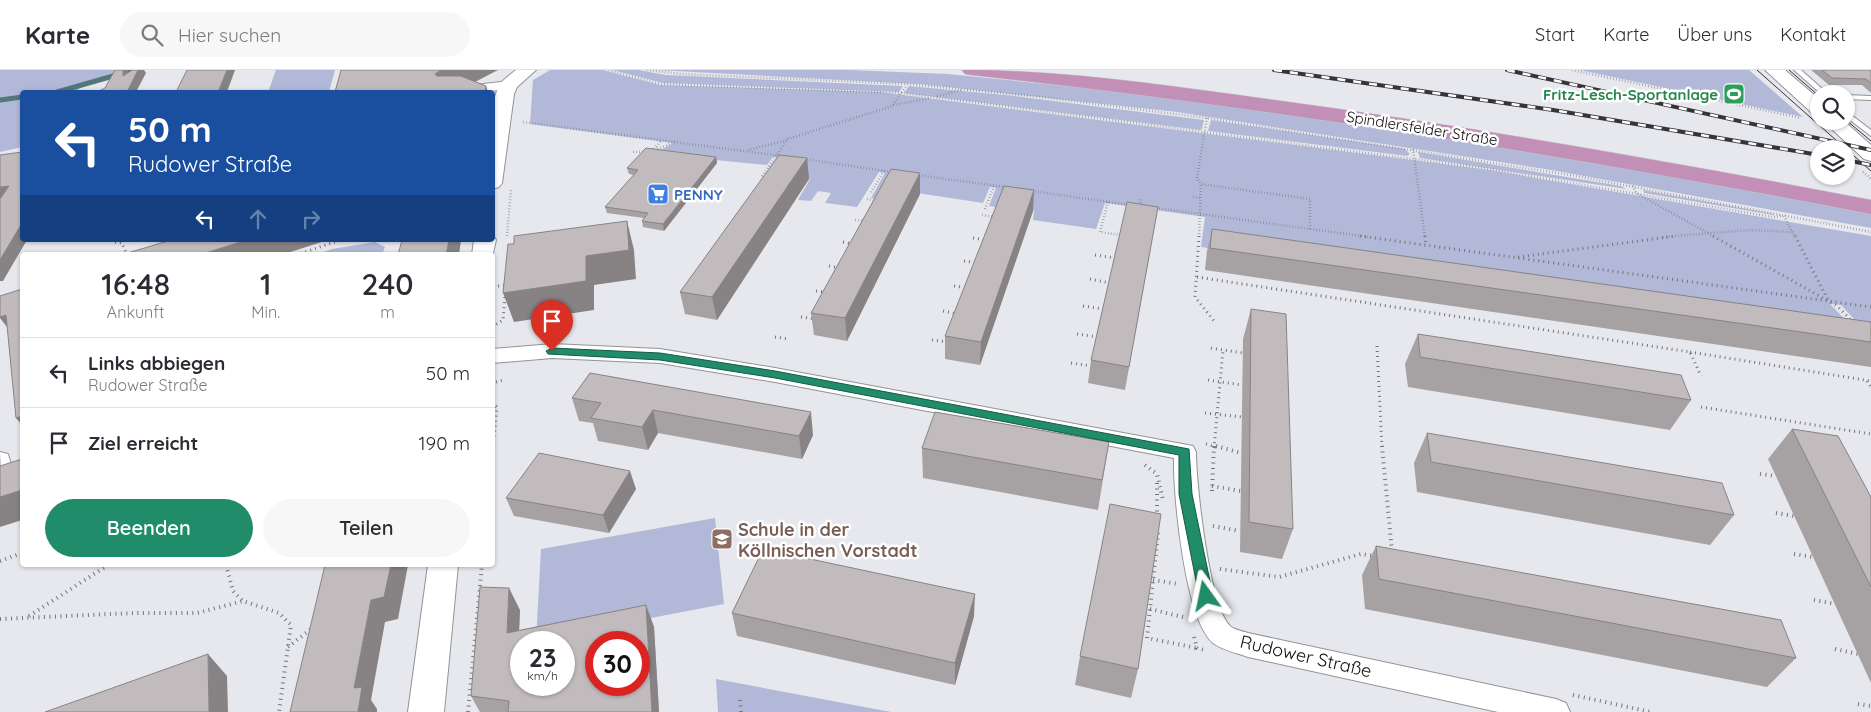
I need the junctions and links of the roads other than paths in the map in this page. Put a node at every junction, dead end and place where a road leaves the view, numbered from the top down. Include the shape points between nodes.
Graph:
1 (527, 70) edge
2 (971, 70) edge
3 (1046, 70) edge
4 (1774, 70) edge
5 (1797, 70) edge
6 (510, 85) junction
7 (1814, 85) edge
8 (467, 90) edge
9 (1855, 97) edge
10 (1871, 98) edge
11 (1810, 112) edge
12 (1855, 121) edge
13 (1842, 130) edge
14 (1871, 134) edge
15 (1871, 155) edge
16 (498, 178) edge
17 (1860, 200) edge
18 (494, 242) edge
19 (485, 252) edge
20 (495, 369) edge
21 (0, 460) edge
22 (20, 461) edge
23 (0, 468) edge
24 (443, 567) edge
25 (1559, 703) edge
26 (426, 712) edge

1 - 6 street
2 - 17 highway, Spindlersfelder Straße via 1244,101 1596,155
3 - 17 highway, Spindlersfelder Straße via 1237,92 1594,146
4 - 11 street
5 - 7 lane
6 - 8 street
6 - 16 street via 505,94
9 - 10 lane
12 - 14 lane
13 - 15 street
18 - 19 street
20 - 25 street, Rudower Straße via 552,351 660,356 1185,452 1186,494 1192,535 1213,621 1220,633 1248,645
21 - 23 street
22 - 23 street
24 - 26 street

